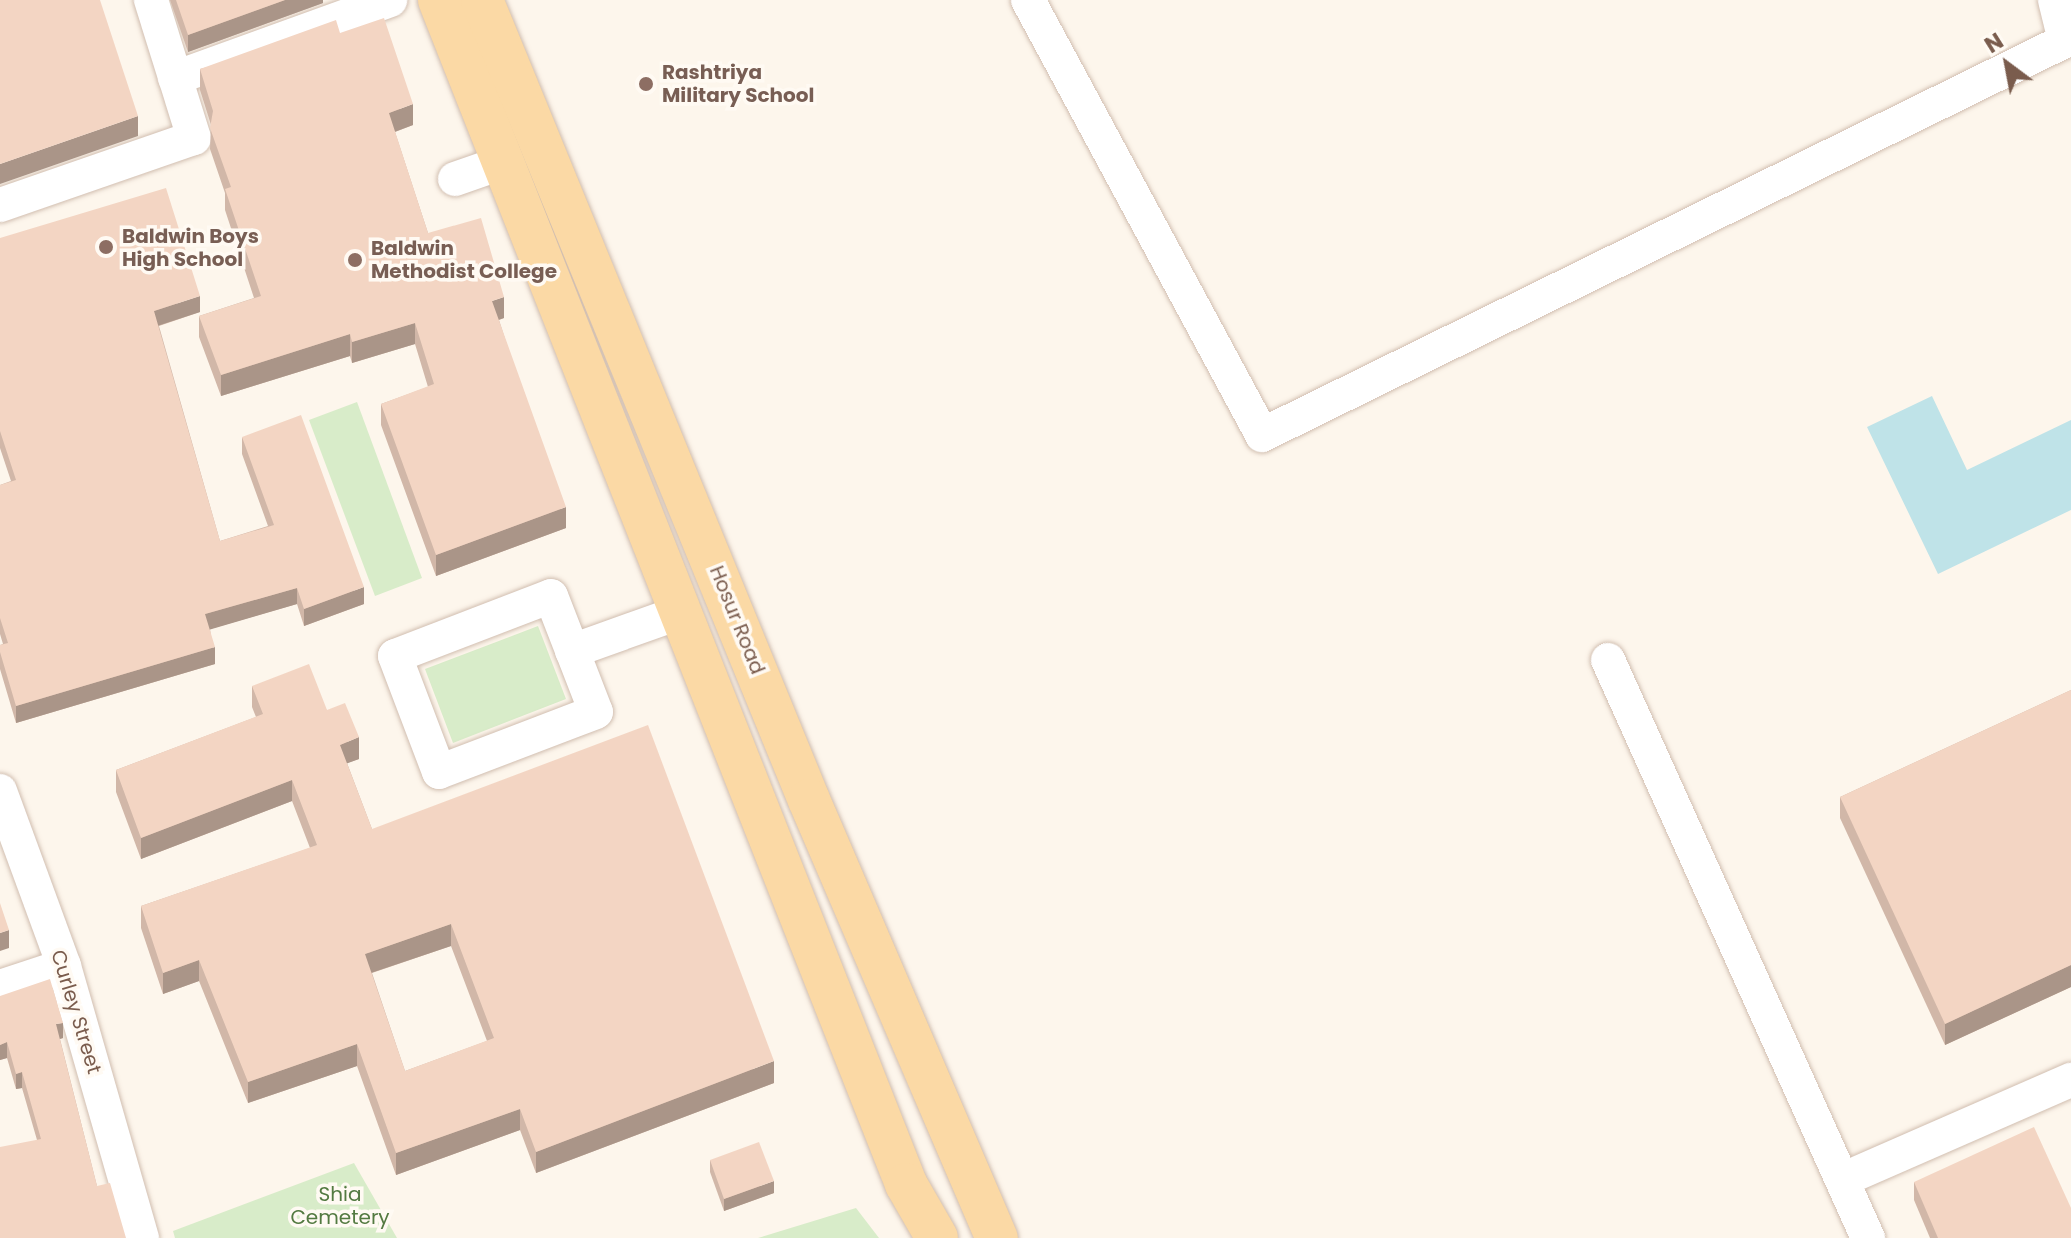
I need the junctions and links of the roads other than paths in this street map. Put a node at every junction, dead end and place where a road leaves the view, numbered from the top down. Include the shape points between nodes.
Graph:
1 (151, 0) edge
2 (390, 0) edge
3 (439, 0) edge
4 (482, 0) edge
5 (1028, 0) edge
6 (2055, 0) edge
7 (2069, 45) edge
8 (175, 78) junction
9 (501, 163) junction
10 (455, 179) dead end
11 (0, 205) edge
12 (678, 613) junction
13 (572, 651) junction
14 (1608, 660) dead end
15 (0, 791) edge
16 (64, 966) junction
17 (0, 987) edge
18 (2071, 1080) edge
19 (1844, 1179) junction
20 (142, 1238) edge
21 (937, 1238) edge
22 (997, 1238) edge
23 (1868, 1238) edge

1 - 8 street
2 - 8 street
3 - 9 main road
4 - 22 main road, Hosur Road via 809,800
5 - 7 street via 1262,435
6 - 7 street
8 - 11 street via 194,138
9 - 10 street
9 - 12 main road
12 - 13 street
12 - 21 main road via 906,1184
13 - 13 street via 596,712 439,772 395,656 551,596
14 - 19 street
15 - 16 street, Curley Street
16 - 17 street
16 - 20 street, Curley Street
18 - 19 street
19 - 23 street

